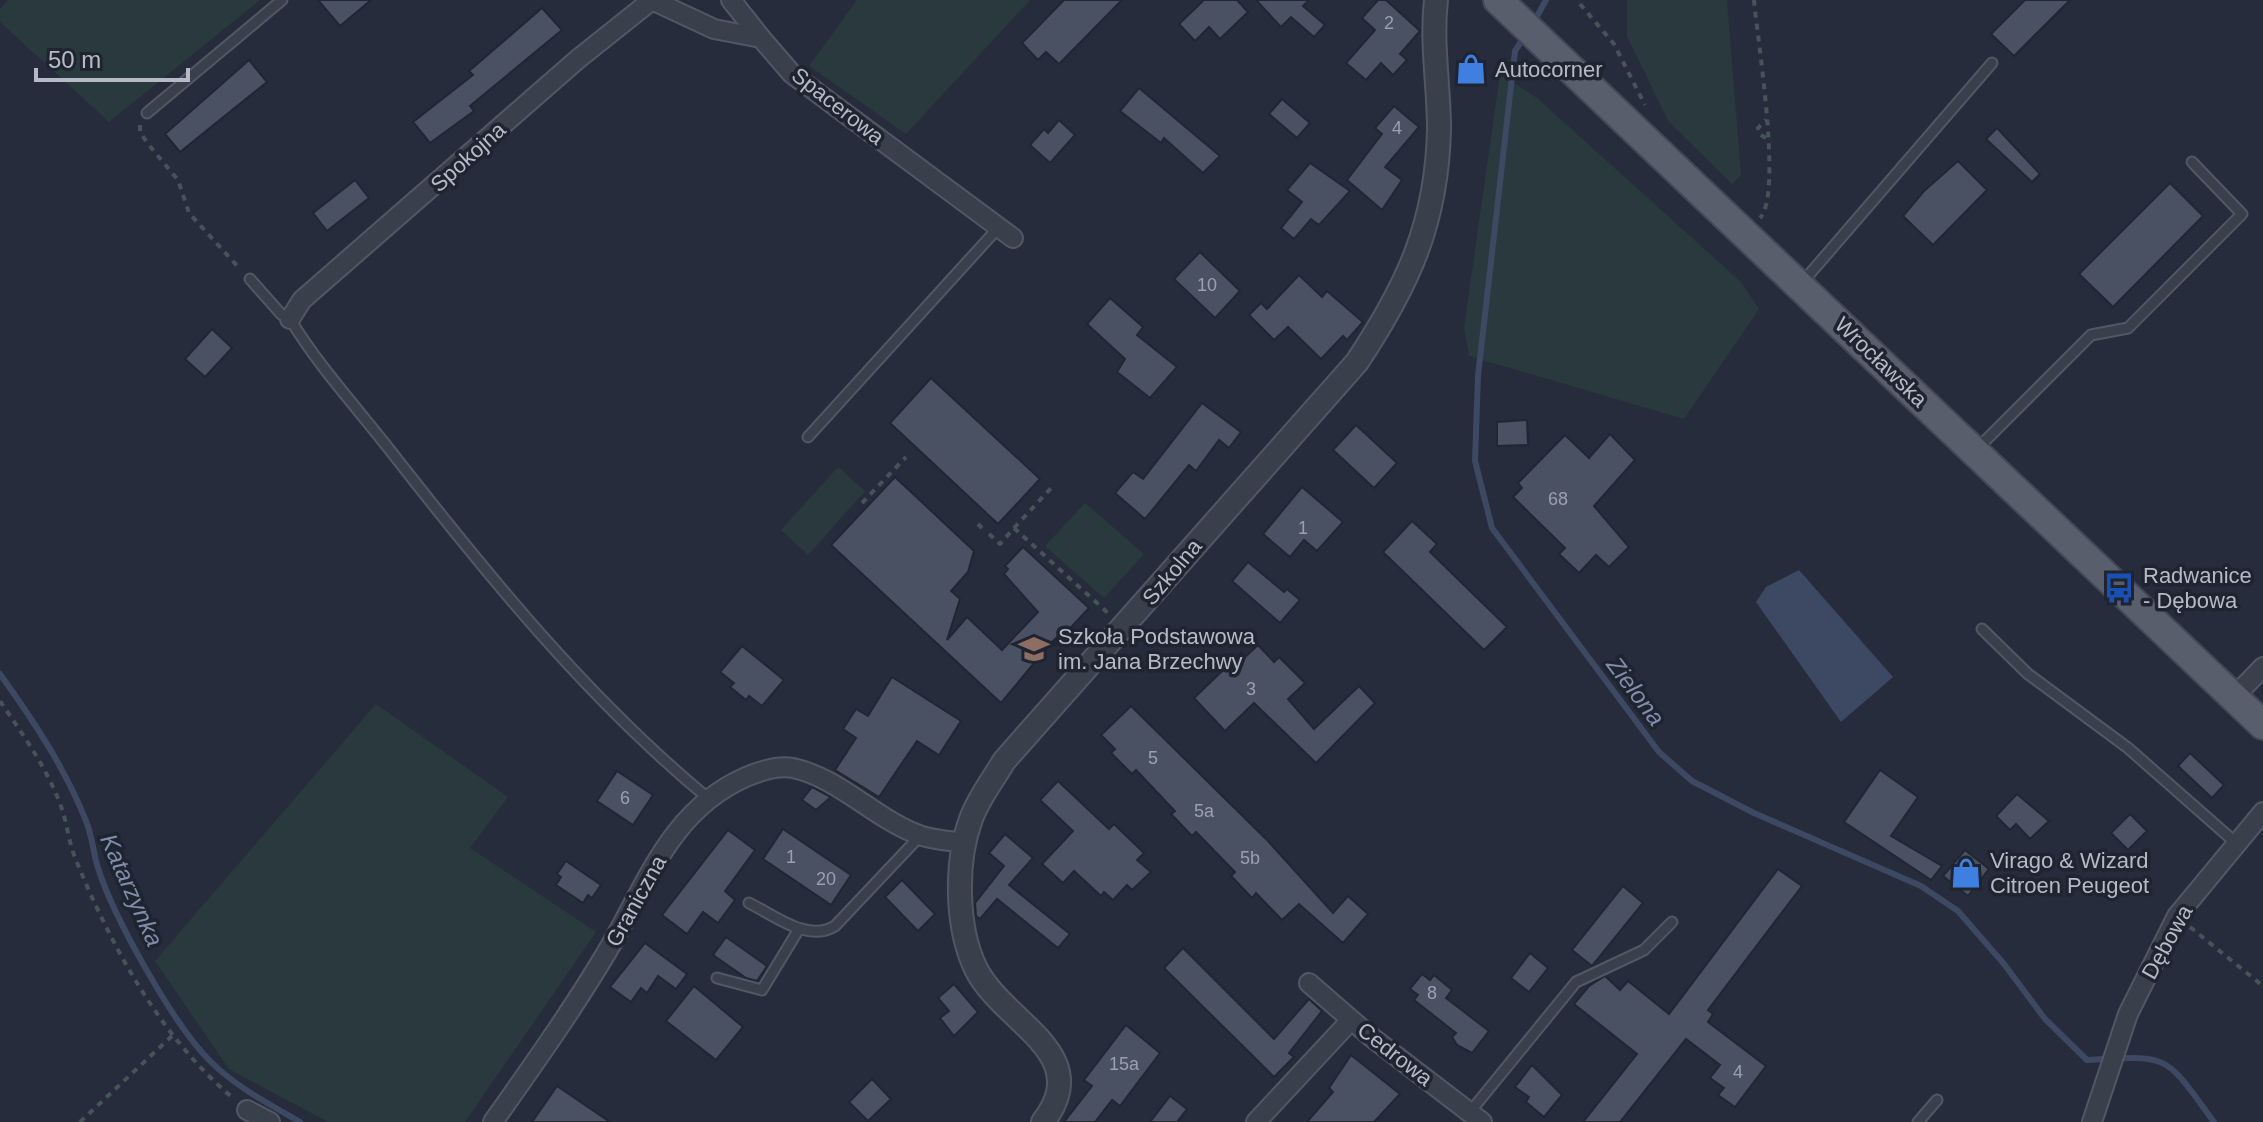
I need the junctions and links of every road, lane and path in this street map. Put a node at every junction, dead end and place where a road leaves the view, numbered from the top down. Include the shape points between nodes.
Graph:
1 (282, 0) edge
2 (652, 0) edge
3 (731, 0) edge
4 (1436, 0) edge
5 (1754, 0) edge
6 (1580, 4) dead end
7 (1504, 5) edge
8 (761, 38) junction
9 (1992, 63) dead end
10 (147, 113) joint
11 (1649, 114) dead end
12 (2192, 162) dead end
13 (1006, 232) joint
14 (1745, 235) junction
15 (250, 279) joint
16 (1800, 286) junction
17 (290, 319) junction
18 (808, 437) dead end
19 (1975, 450) junction
20 (906, 457) dead end
21 (1053, 486) dead end
22 (862, 503) dead end
23 (1014, 528) junction
24 (989, 534) dead end
25 (1125, 628) junction
26 (1982, 629) dead end
27 (2263, 667) edge
28 (2234, 697) junction
29 (0, 701) edge
30 (2263, 725) edge
31 (709, 799) junction
32 (2263, 812) edge
33 (921, 835) junction
34 (964, 843) junction
35 (2236, 843) junction
36 (749, 903) dead end
37 (2177, 916) junction
38 (1672, 922) dead end
39 (799, 929) junction
40 (717, 978) dead end
41 (1309, 983) dead end
42 (2263, 986) edge
43 (1351, 1020) junction
44 (173, 1035) junction
45 (1937, 1100) dead end
46 (247, 1110) joint
47 (1476, 1117) edge
48 (80, 1122) edge
49 (270, 1122) edge
50 (493, 1122) edge
51 (1043, 1122) edge
52 (1256, 1122) edge
53 (1918, 1122) edge
54 (2092, 1122) edge

1 - 10 lane
2 - 8 street via 714,29
2 - 17 street, Spokojna via 302,300
3 - 8 street, Spacerowa
4 - 25 street, Szkolna via 1436,178 1428,224 1403,286 1357,362
5 - 14 path via 1765,80 1766,212
6 - 11 path via 1614,44
7 - 14 main road, Wrocławska
8 - 13 street, Spacerowa via 792,74
9 - 16 lane
10 - 15 path via 140,132 178,180 189,213
12 - 19 lane via 2242,214 2128,328 2091,335
13 - 18 lane
14 - 16 main road, Wrocławska
15 - 17 lane
16 - 19 main road, Wrocławska
17 - 31 lane via 433,505 595,695
19 - 28 main road, Wrocławska
20 - 22 path
21 - 23 path
23 - 24 path via 1000,544
23 - 25 path
25 - 34 street, Szkolna via 1004,761 979,802
26 - 35 lane via 2028,674 2128,748
27 - 28 street
28 - 30 main road, Wrocławska
29 - 44 path via 59,801 75,857 117,948
31 - 33 street, Graniczna via 764,769 791,767
31 - 50 street, Graniczna via 646,875 606,954
32 - 35 street, Dębowa
33 - 34 street, Graniczna
33 - 39 lane via 835,926 825,933
34 - 51 street, Szkolna via 961,903 974,965 1059,1069 1059,1096
35 - 37 street, Dębowa
36 - 39 lane
37 - 42 path
37 - 54 street, Dębowa via 2128,1014
38 - 47 lane via 1644,950 1576,982
39 - 40 lane via 762,990
41 - 43 street, Cedrowa
43 - 47 street, Cedrowa
43 - 52 street
44 - 46 path
44 - 48 path
45 - 53 lane
46 - 49 street

